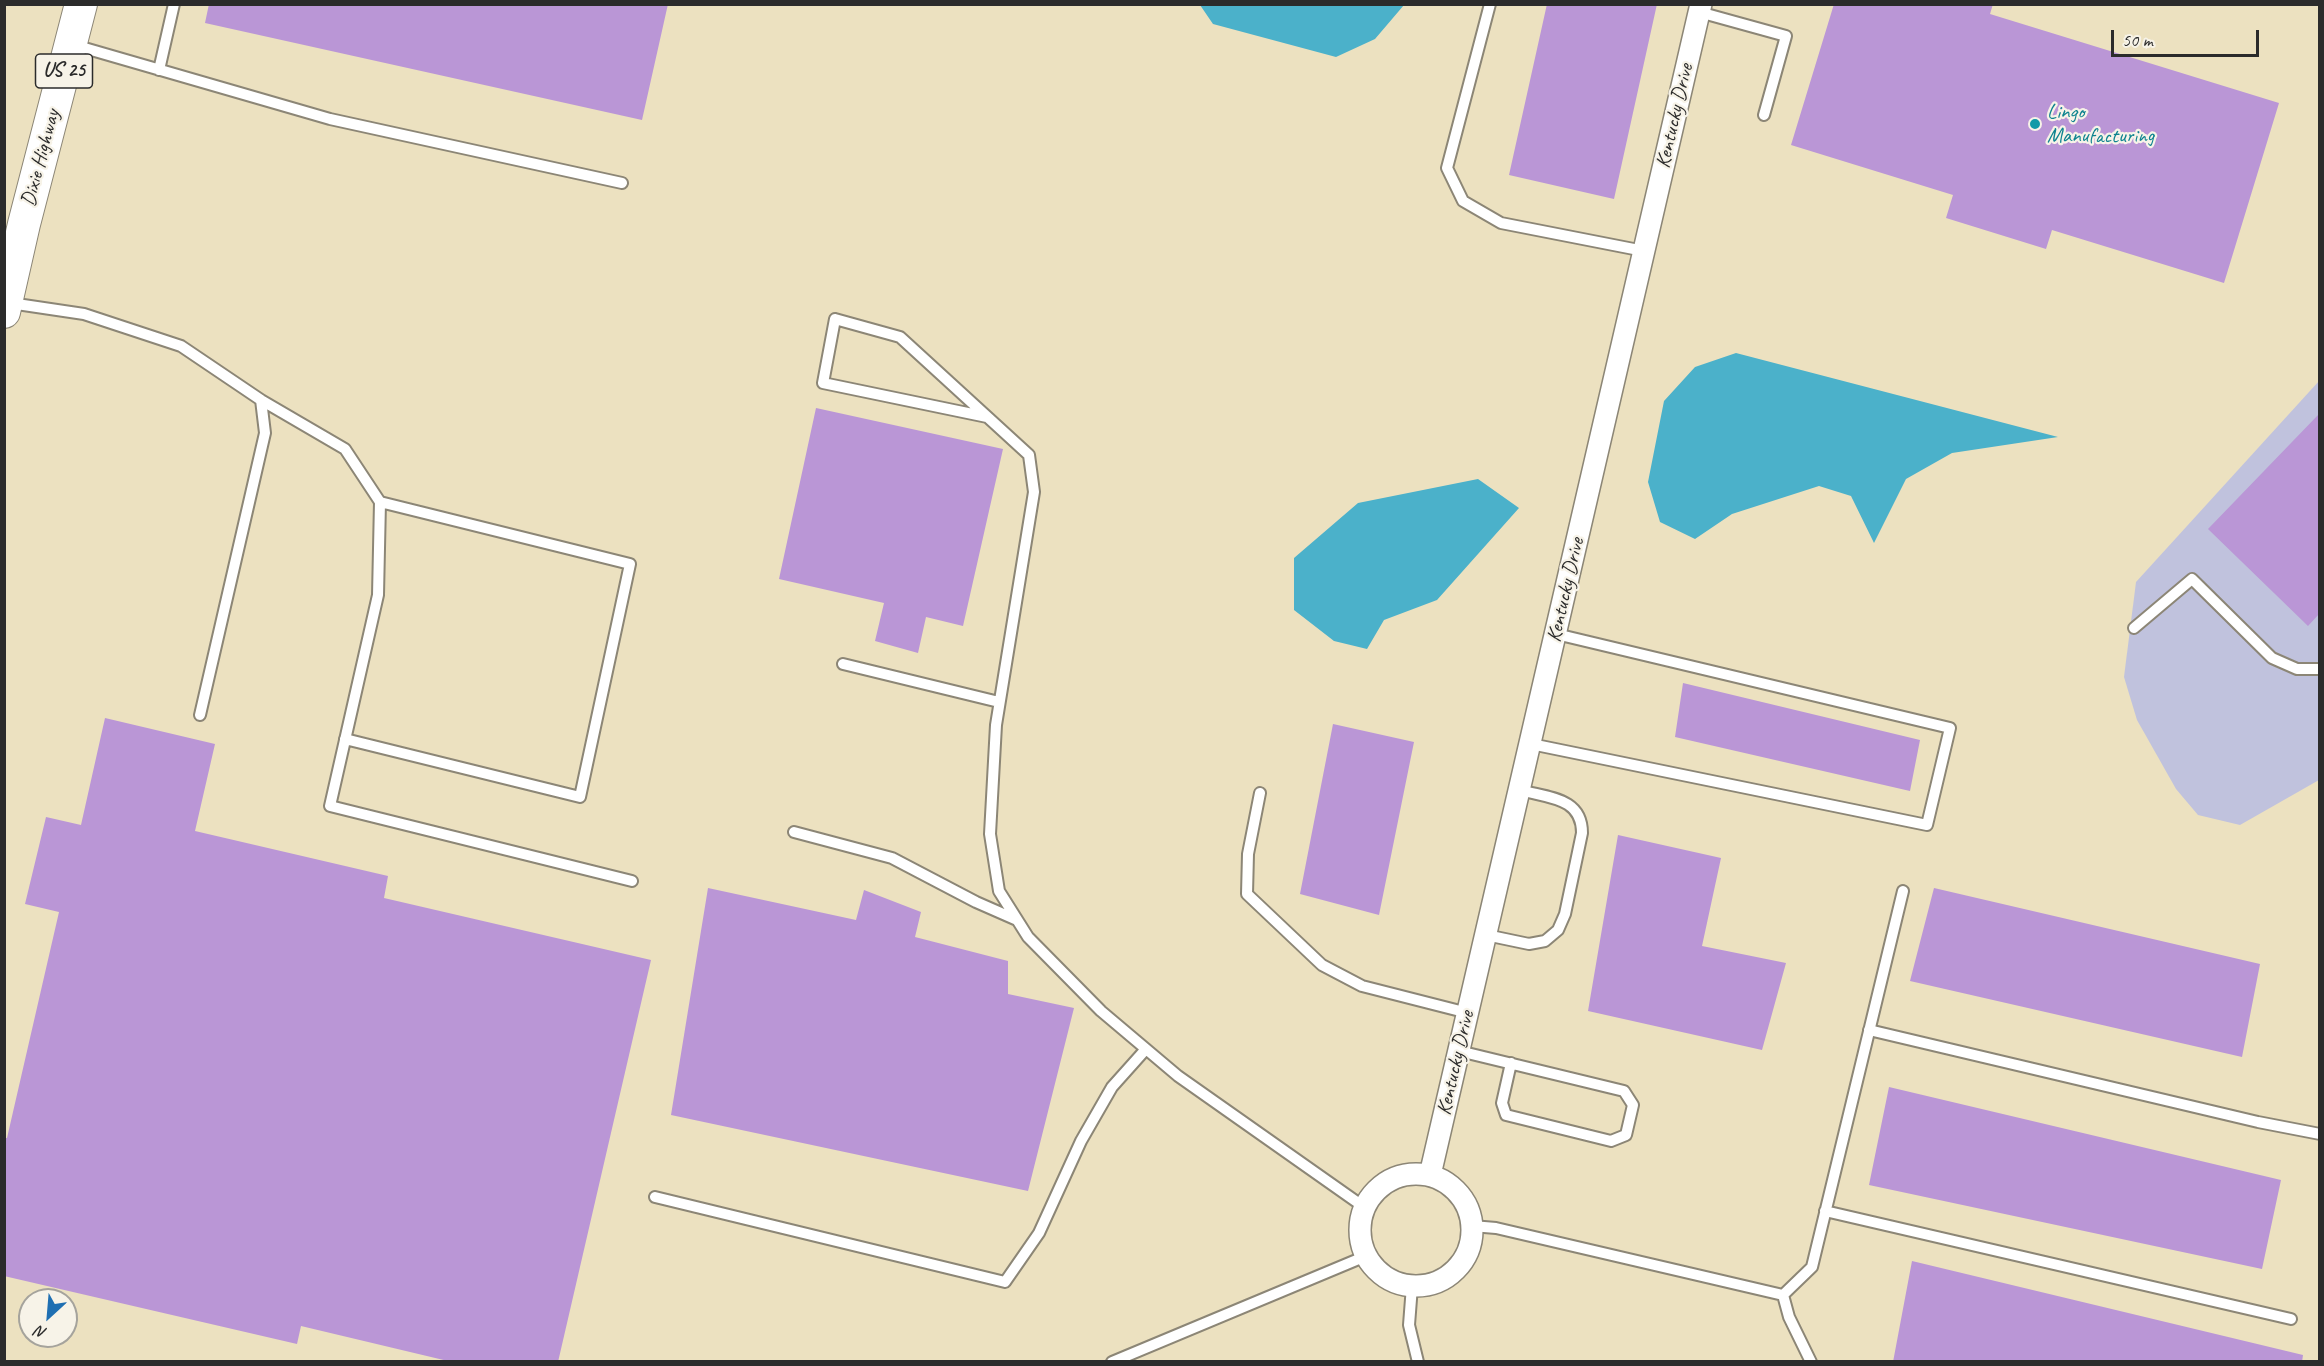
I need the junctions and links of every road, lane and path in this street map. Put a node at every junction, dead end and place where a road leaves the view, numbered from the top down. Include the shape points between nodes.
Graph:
1 (81, 4) edge
2 (174, 4) edge
3 (1490, 4) edge
4 (1700, 8) edge
5 (71, 44) junction
6 (159, 70) junction
7 (1764, 115) dead end
8 (622, 183) dead end
9 (14, 222) edge
10 (1644, 251) junction
11 (6, 307) edge
12 (261, 400) junction
13 (987, 417) junction
14 (380, 502) junction
15 (2134, 628) dead end
16 (1556, 634) junction
17 (843, 664) dead end
18 (2319, 669) edge
19 (999, 702) junction
20 (200, 715) dead end
21 (345, 739) junction
22 (1531, 744) junction
23 (1520, 790) junction
24 (1260, 793) dead end
25 (794, 831) dead end
26 (632, 881) dead end
27 (1903, 891) dead end
28 (1017, 920) junction
29 (1486, 935) junction
30 (1468, 1013) junction
31 (1869, 1030) junction
32 (1146, 1049) junction
33 (1459, 1050) junction
34 (1510, 1063) junction
35 (2319, 1134) edge
36 (1430, 1175) junction
37 (655, 1197) dead end
38 (1364, 1207) junction
39 (1825, 1211) junction
40 (1472, 1226) junction
41 (1366, 1256) junction
42 (1412, 1286) junction
43 (1783, 1295) junction
44 (2291, 1319) dead end
45 (1112, 1362) edge
46 (1418, 1362) edge
47 (1811, 1362) edge

1 - 5 main road, Dixie Highway / US 25
2 - 6 lane
3 - 10 lane via 1448,168 1463,201 1500,223
4 - 7 lane via 1786,36
4 - 10 street, Kentucky Drive
5 - 6 lane
5 - 9 main road, Dixie Highway / US 25
6 - 8 lane via 330,119
9 - 11 main road, Dixie Highway / US 25
10 - 16 street, Kentucky Drive
11 - 12 lane via 84,314 181,346
12 - 14 lane via 345,449
12 - 20 lane via 265,434
13 - 13 lane via 823,383 835,319 900,337
13 - 19 lane via 1029,454 1034,492
14 - 21 lane via 378,595
14 - 21 lane via 630,564 580,797
15 - 18 lane via 2192,579 2272,658 2297,669
16 - 22 street, Kentucky Drive
16 - 22 lane via 1950,728 1927,825
17 - 19 lane
19 - 28 lane via 990,834 999,891
21 - 26 lane via 330,806
22 - 23 street, Kentucky Drive
23 - 29 street, Kentucky Drive
23 - 29 lane via 1563,801 1578,811 1582,820 1565,914 1558,930 1545,941 1529,944
24 - 30 lane via 1248,854 1247,894 1322,965 1362,986
25 - 28 lane via 892,858
27 - 31 lane
28 - 32 lane via 1028,937 1101,1011
29 - 30 street, Kentucky Drive
30 - 33 street, Kentucky Drive
31 - 35 lane
31 - 39 lane
32 - 37 lane via 1112,1087 1081,1141 1039,1233 1005,1282
32 - 38 lane via 1178,1076
33 - 34 lane
33 - 36 street, Kentucky Drive
34 - 34 lane via 1624,1091 1633,1105 1626,1135 1611,1141 1506,1115 1502,1102
36 - 38 street via 1410,1174 1391,1179 1375,1191
36 - 40 street via 1451,1186 1466,1204
38 - 41 street via 1360,1240
39 - 43 lane via 1812,1267
39 - 44 lane
40 - 42 street via 1470,1246 1455,1270 1431,1284
40 - 43 lane via 1496,1228
41 - 42 street via 1377,1271
41 - 45 lane
42 - 46 lane via 1409,1325
43 - 47 lane

